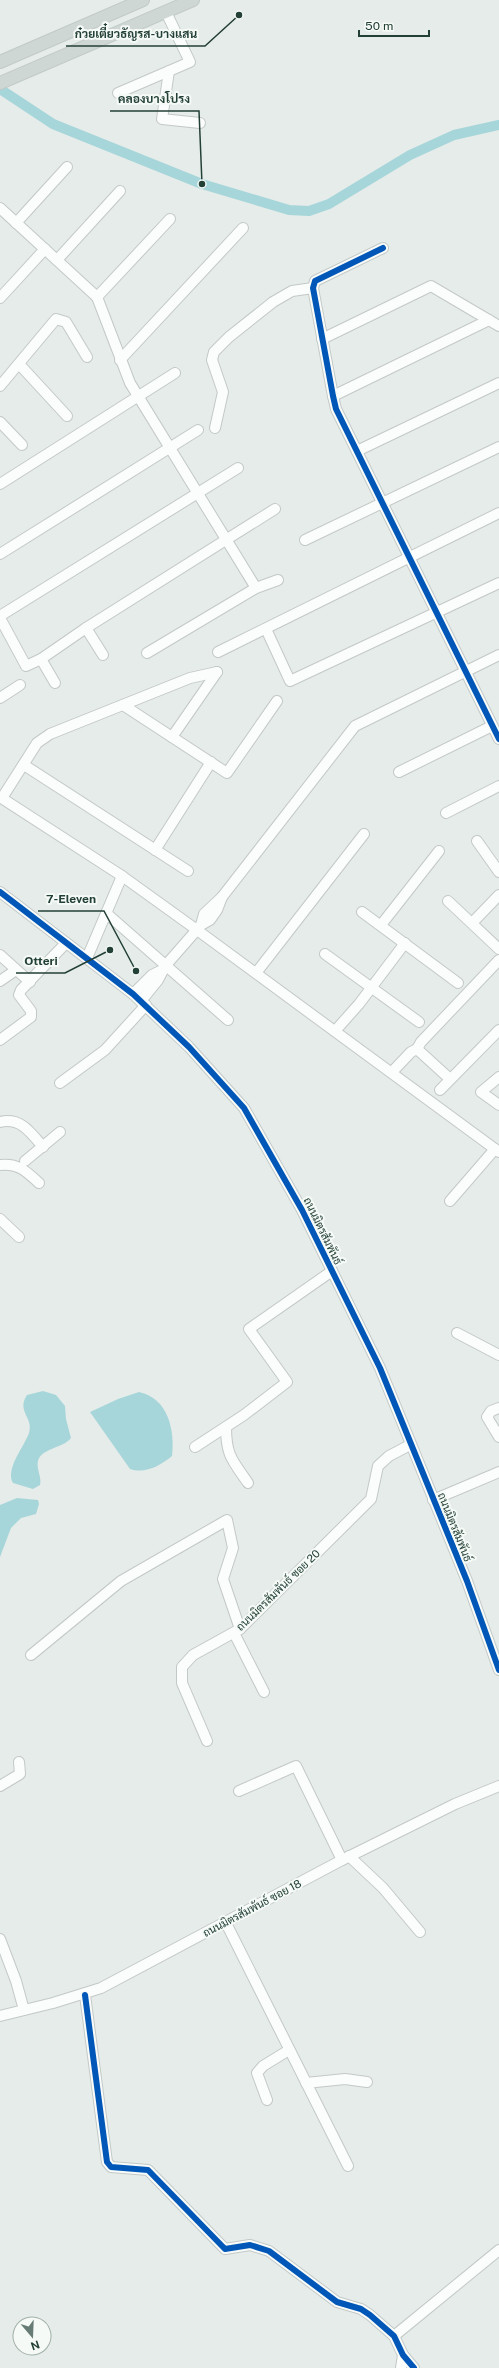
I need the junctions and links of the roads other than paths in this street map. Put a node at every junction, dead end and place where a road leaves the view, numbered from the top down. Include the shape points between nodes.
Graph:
1 (143, 0) edge
2 (193, 0) edge
3 (166, 12) junction
4 (0, 62) edge
5 (169, 71) junction
6 (5, 81) edge
7 (118, 93) dead end
8 (200, 124) dead end
9 (67, 167) dead end
10 (120, 191) dead end
11 (1, 211) edge
12 (170, 219) dead end
13 (16, 223) junction
14 (243, 228) dead end
15 (383, 248) dead end
16 (45, 249) junction
17 (57, 260) junction
18 (313, 288) junction
19 (97, 297) junction
20 (0, 298) edge
21 (489, 320) junction
22 (499, 326) edge
23 (322, 339) junction
24 (87, 357) dead end
25 (120, 360) junction
26 (19, 364) junction
27 (175, 373) dead end
28 (499, 384) edge
29 (0, 386) edge
30 (333, 396) junction
31 (139, 397) junction
32 (67, 416) dead end
33 (0, 422) edge
34 (215, 428) dead end
35 (198, 430) dead end
36 (22, 445) dead end
37 (499, 446) edge
38 (170, 448) junction
39 (357, 451) junction
40 (238, 468) dead end
41 (0, 484) edge
42 (198, 494) junction
43 (383, 504) junction
44 (275, 510) dead end
45 (499, 513) edge
46 (226, 540) junction
47 (305, 540) dead end
48 (0, 554) edge
49 (409, 557) junction
50 (278, 580) dead end
51 (499, 583) edge
52 (256, 588) junction
53 (437, 613) junction
54 (0, 617) edge
55 (86, 628) junction
56 (266, 629) junction
57 (218, 652) dead end
58 (146, 653) dead end
59 (102, 655) dead end
60 (499, 655) edge
61 (41, 659) junction
62 (465, 671) junction
63 (55, 683) dead end
64 (20, 685) dead end
65 (0, 698) edge
66 (277, 701) dead end
67 (123, 705) junction
68 (495, 727) edge
69 (172, 737) junction
70 (499, 739) edge
71 (210, 762) junction
72 (24, 765) junction
73 (399, 772) dead end
74 (499, 786) edge
75 (1, 797) edge
76 (446, 812) dead end
77 (364, 834) dead end
78 (477, 841) dead end
79 (155, 850) junction
80 (439, 851) dead end
81 (188, 871) dead end
82 (499, 872) edge
83 (122, 876) junction
84 (0, 892) edge
85 (499, 895) edge
86 (448, 901) dead end
87 (362, 912) dead end
88 (106, 913) junction
89 (472, 923) junction
90 (381, 925) junction
91 (199, 927) junction
92 (66, 943) junction
93 (405, 943) junction
94 (499, 949) edge
95 (325, 954) dead end
96 (0, 955) edge
97 (87, 958) junction
98 (499, 960) edge
99 (164, 968) junction
100 (16, 970) junction
101 (256, 973) junction
102 (0, 981) edge
103 (30, 982) junction
104 (458, 983) dead end
105 (371, 988) junction
106 (140, 1000) junction
107 (228, 1020) dead end
108 (419, 1022) dead end
109 (499, 1030) edge
110 (338, 1033) junction
111 (0, 1040) edge
112 (418, 1049) junction
113 (393, 1074) junction
114 (499, 1077) edge
115 (450, 1079) junction
116 (60, 1084) dead end
117 (440, 1090) dead end
118 (499, 1105) edge
119 (0, 1122) edge
120 (60, 1132) dead end
121 (43, 1147) junction
122 (497, 1151) edge
123 (25, 1162) dead end
124 (0, 1164) edge
125 (39, 1183) dead end
126 (450, 1201) dead end
127 (0, 1219) edge
128 (19, 1237) dead end
129 (332, 1271) junction
130 (457, 1333) dead end
131 (499, 1354) edge
132 (499, 1408) edge
133 (226, 1427) junction
134 (499, 1437) edge
135 (410, 1445) junction
136 (195, 1447) dead end
137 (499, 1472) edge
138 (248, 1483) dead end
139 (433, 1500) junction
140 (237, 1631) junction
141 (31, 1655) dead end
142 (498, 1666) edge
143 (264, 1692) dead end
144 (207, 1741) dead end
145 (19, 1762) dead end
146 (0, 1786) edge
147 (499, 1786) edge
148 (239, 1791) dead end
149 (346, 1858) junction
150 (226, 1923) junction
151 (420, 1932) dead end
152 (0, 1939) edge
153 (85, 1994) junction
154 (24, 2010) junction
155 (0, 2016) edge
156 (289, 2050) junction
157 (367, 2082) dead end
158 (306, 2083) junction
159 (267, 2100) dead end
160 (348, 2166) dead end
161 (499, 2250) edge
162 (394, 2336) junction
163 (403, 2355) junction
164 (401, 2368) edge
165 (414, 2368) edge

1 - 4 main road
2 - 3 main road
3 - 5 street via 190,62
3 - 6 main road
5 - 7 street
5 - 8 street via 162,119
9 - 13 street
10 - 17 street
11 - 13 street
12 - 19 street
13 - 16 street
14 - 25 street
15 - 18 street via 315,281
16 - 17 street
16 - 20 street
17 - 19 street
18 - 23 street
18 - 34 street via 292,291 273,302 229,336 214,352 212,360 223,392
19 - 25 street
21 - 22 street
21 - 23 street via 431,286
21 - 30 street
23 - 30 street
24 - 26 street via 66,322 56,319
25 - 31 street
26 - 29 street
26 - 32 street
27 - 31 street
28 - 39 street
30 - 39 street via 336,409
31 - 38 street
31 - 41 street
33 - 36 street
35 - 38 street
37 - 43 street
38 - 42 street
38 - 48 street
39 - 43 street
40 - 42 street
42 - 46 street
42 - 54 street
43 - 47 street
43 - 49 street
44 - 46 street
45 - 49 street
46 - 52 street
46 - 55 street
49 - 53 street
49 - 56 street
50 - 52 street
51 - 53 street
52 - 58 street
53 - 56 street via 290,681
53 - 62 street
54 - 61 street via 26,666
55 - 59 street
55 - 61 street
56 - 57 street
60 - 62 street
61 - 63 street
62 - 68 street
62 - 91 street via 355,726 222,897 210,920
64 - 65 street
66 - 71 street via 227,773
67 - 69 street
67 - 69 street via 190,678 217,672
67 - 72 street via 50,734 38,743
68 - 70 street
68 - 73 street
69 - 71 street
71 - 79 street
72 - 75 street
72 - 79 street
74 - 76 street
75 - 83 street
77 - 101 street
78 - 82 street
79 - 81 street
80 - 90 street
83 - 88 street
83 - 91 street
84 - 92 street, ถนนมิตรสัมพันธ์
85 - 89 street
86 - 89 street
87 - 90 street
88 - 97 street
88 - 99 street
89 - 94 street
90 - 93 street
91 - 99 street
91 - 101 street
92 - 97 street, ถนนมิตรสัมพันธ์
92 - 103 street
93 - 104 street
93 - 105 street
95 - 105 street
96 - 100 street
97 - 106 street, ถนนมิตรสัมพันธ์
98 - 112 street via 421,1042
99 - 106 street via 152,975
99 - 107 street
100 - 102 street
100 - 103 street
101 - 110 street
103 - 111 street via 20,990 19,995 31,1012 31,1017
105 - 108 street
105 - 110 street via 355,1014
106 - 116 street via 105,1050
106 - 129 street, ถนนมิตรสัมพันธ์ via 214,1073 244,1108 302,1210
109 - 115 street
110 - 113 street
112 - 113 street via 411,1052
112 - 115 street
113 - 122 street
114 - 118 street via 481,1092
115 - 117 street
119 - 121 street via 11,1121 20,1124
120 - 121 street
121 - 123 street
122 - 126 street
124 - 125 street via 20,1167
127 - 128 street
129 - 133 street via 249,1329 287,1382
129 - 135 street, ถนนมิตรสัมพันธ์ via 380,1368
130 - 131 street
132 - 134 street via 491,1411 487,1417
133 - 136 street
133 - 138 street via 226,1446 229,1455
135 - 139 street, ถนนมิตรสัมพันธ์
135 - 140 street, ถนนมิตรสัมพันธ์ ซอย 20 via 378,1466 371,1499
137 - 139 street
139 - 142 street, ถนนมิตรสัมพันธ์ via 467,1581
140 - 141 street via 223,1579 234,1548 227,1520 121,1581
140 - 143 street
140 - 144 street, ถนนมิตรสัมพันธ์ ซอย 20 via 193,1655 182,1667 182,1683
145 - 146 street via 20,1774
147 - 149 street, ถนนมิตรสัมพันธ์ ซอย 18 via 455,1804
148 - 149 street via 296,1766
149 - 150 street, ถนนมิตรสัมพันธ์ ซอย 18
149 - 151 street via 383,1888
150 - 153 street, ถนนมิตรสัมพันธ์ ซอย 18
150 - 156 street
152 - 154 street
153 - 154 street, ถนนมิตรสัมพันธ์ ซอย 18
153 - 162 street via 107,2162 111,2167 148,2170 225,2249 250,2245 269,2251 337,2302 361,2309
154 - 155 street, ถนนมิตรสัมพันธ์ ซอย 18
156 - 158 street
156 - 159 street via 263,2066 257,2073
157 - 158 street via 345,2079
158 - 160 street
161 - 162 street
162 - 163 street
163 - 164 street
163 - 165 street

